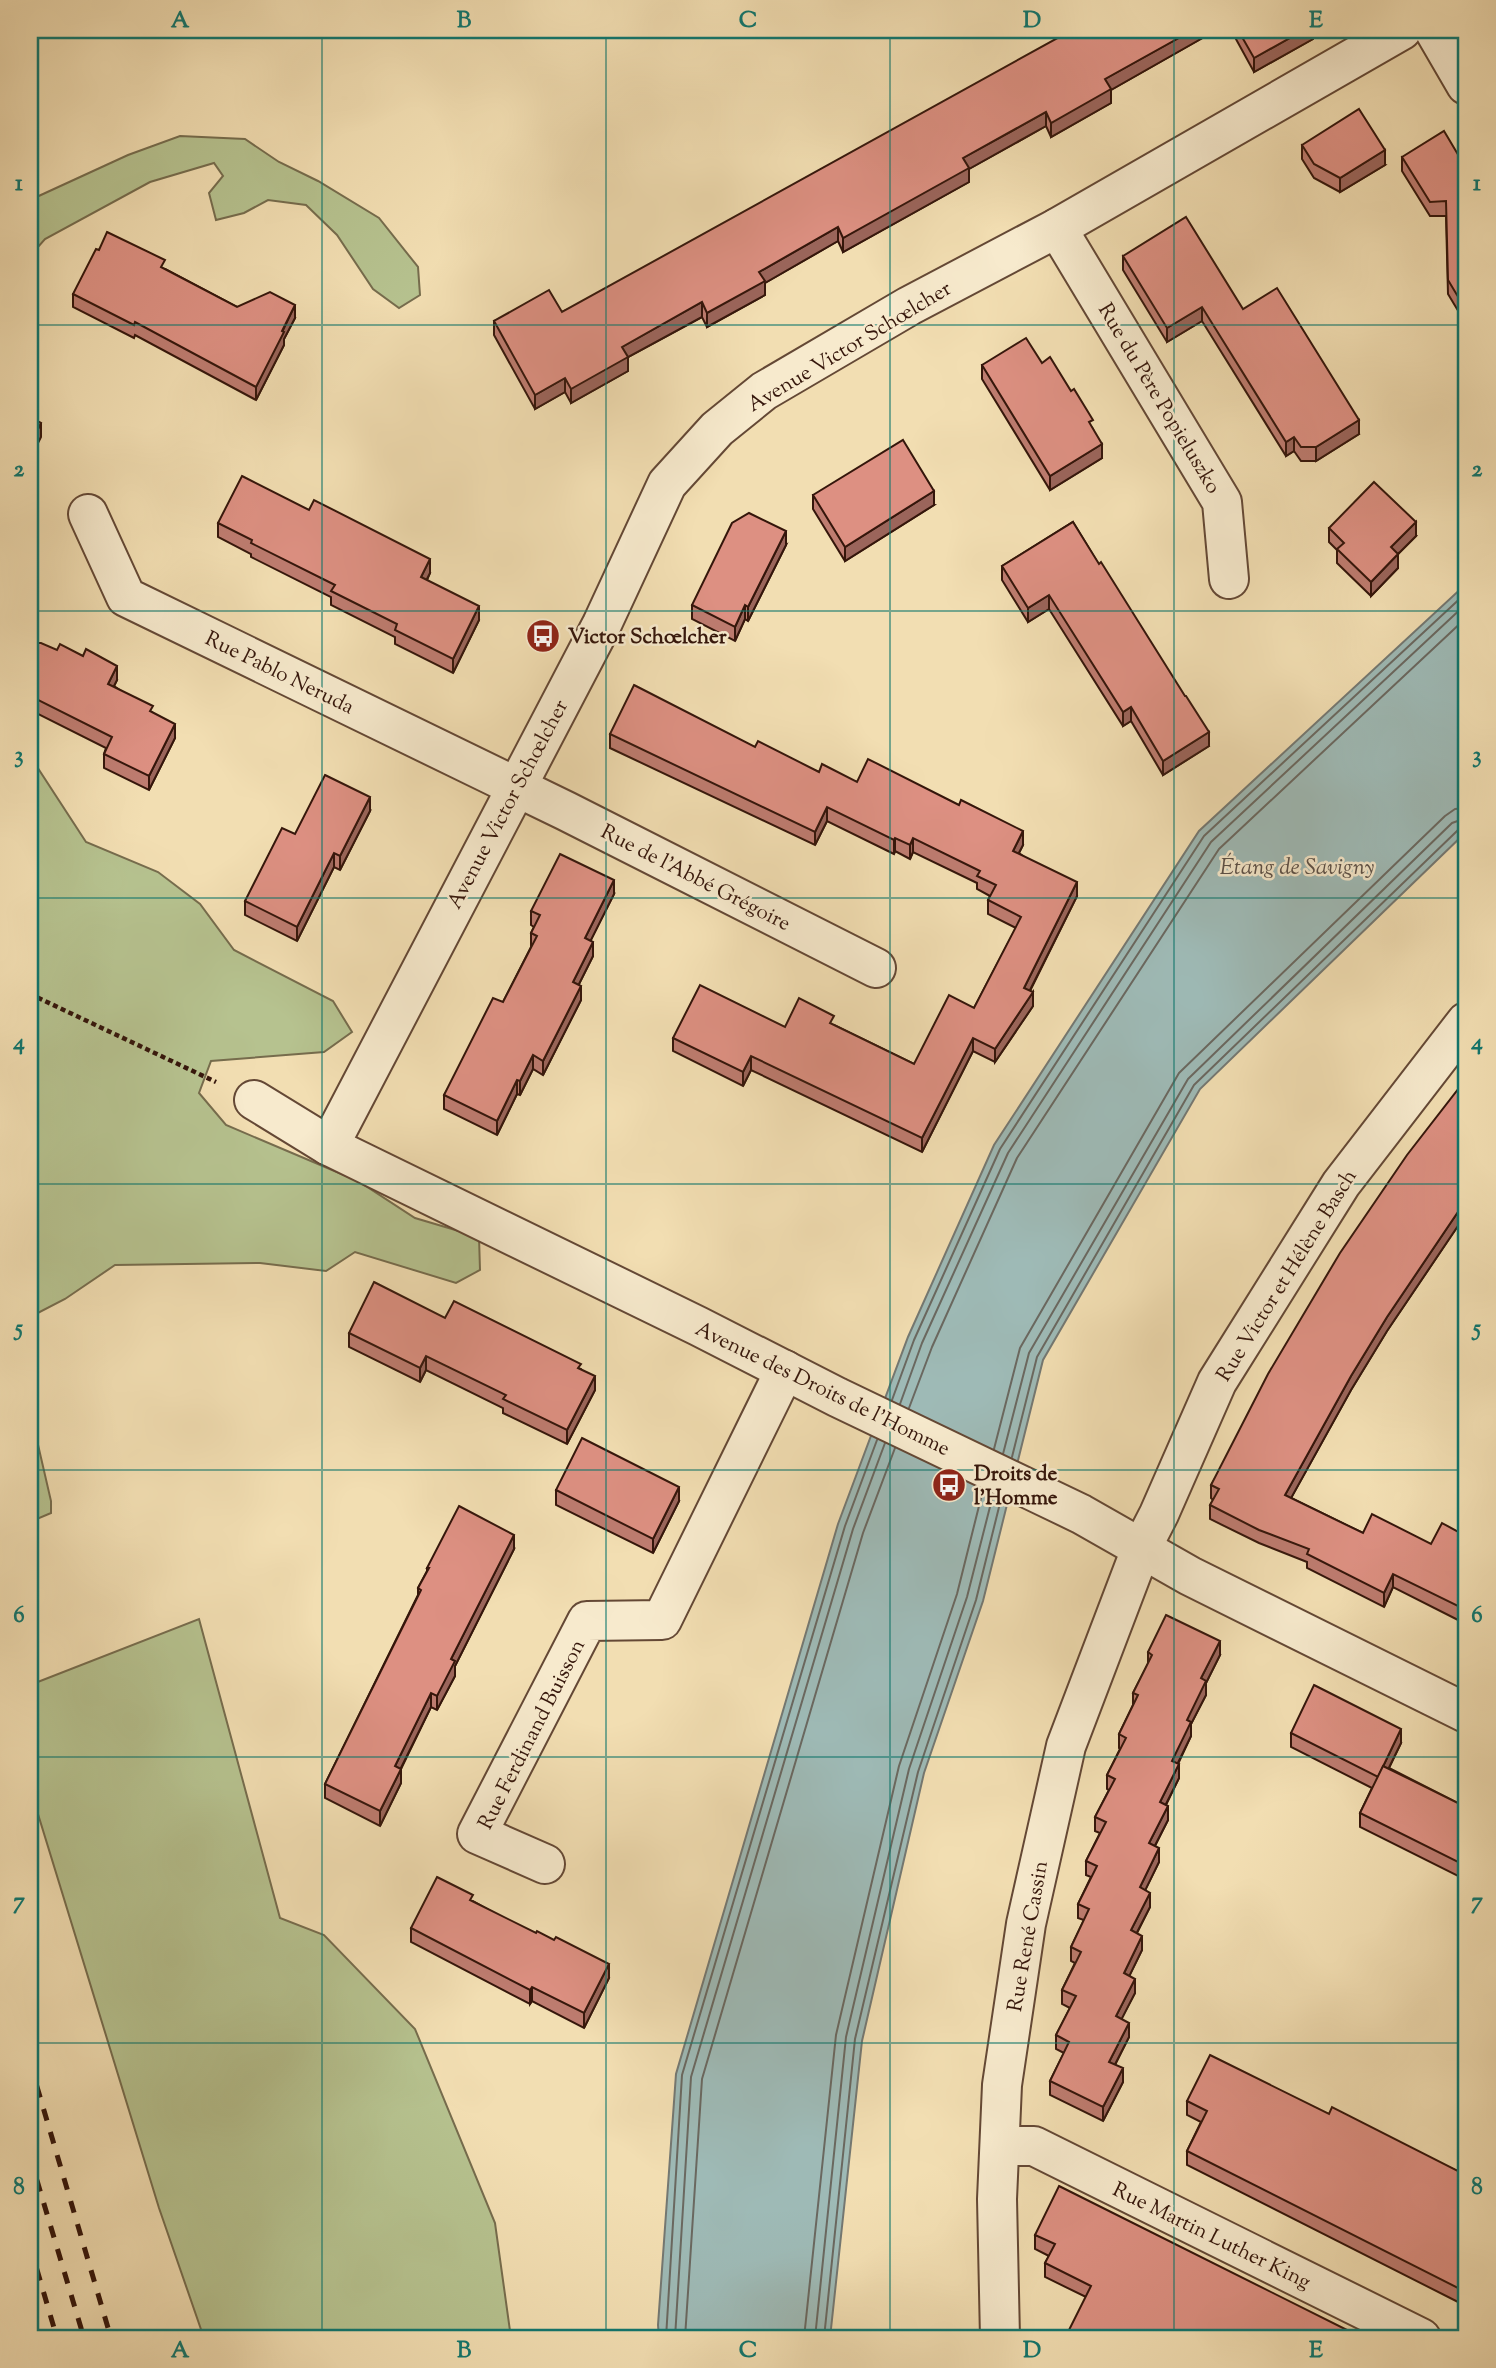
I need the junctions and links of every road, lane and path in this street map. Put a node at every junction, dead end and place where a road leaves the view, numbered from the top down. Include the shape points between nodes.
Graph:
1 (1402, 30) edge
2 (1434, 30) edge
3 (1466, 85) edge
4 (1057, 228) junction
5 (88, 514) dead end
6 (1228, 579) dead end
7 (516, 787) junction
8 (877, 968) dead end
9 (30, 994) edge
10 (1466, 1022) edge
11 (254, 1100) joint
12 (329, 1146) junction
13 (785, 1370) junction
14 (1141, 1549) junction
15 (1466, 1713) edge
16 (545, 1864) dead end
17 (1000, 2146) junction
18 (1000, 2338) edge
19 (1421, 2338) edge

1 - 4 street, Avenue Victor Schœlcher
2 - 3 street
4 - 6 street, Rue du Père Popieluszko via 1222,502
4 - 7 street, Avenue Victor Schœlcher via 909,306 764,391 717,429 667,484 602,624
5 - 7 street, Rue Pablo Neruda via 126,597
7 - 8 street, Rue de l'Abbé Grégoire
7 - 12 street, Avenue Victor Schœlcher
9 - 11 path
10 - 14 street, Rue Victor et Hélène Basch via 1341,1184 1217,1382
11 - 12 street, Avenue des Droits de l'Homme
12 - 13 street, Avenue des Droits de l'Homme
13 - 14 street, Avenue des Droits de l'Homme via 1081,1514
13 - 16 street, Rue Ferdinand Buisson via 662,1620 587,1621 477,1834
14 - 15 street, Avenue des Droits de l'Homme
14 - 17 street, Rue René Cassin via 1066,1746 1026,1924 1002,2085
17 - 18 street, Rue René Cassin
17 - 19 street, Rue Martin Luther King via 1034,2146

